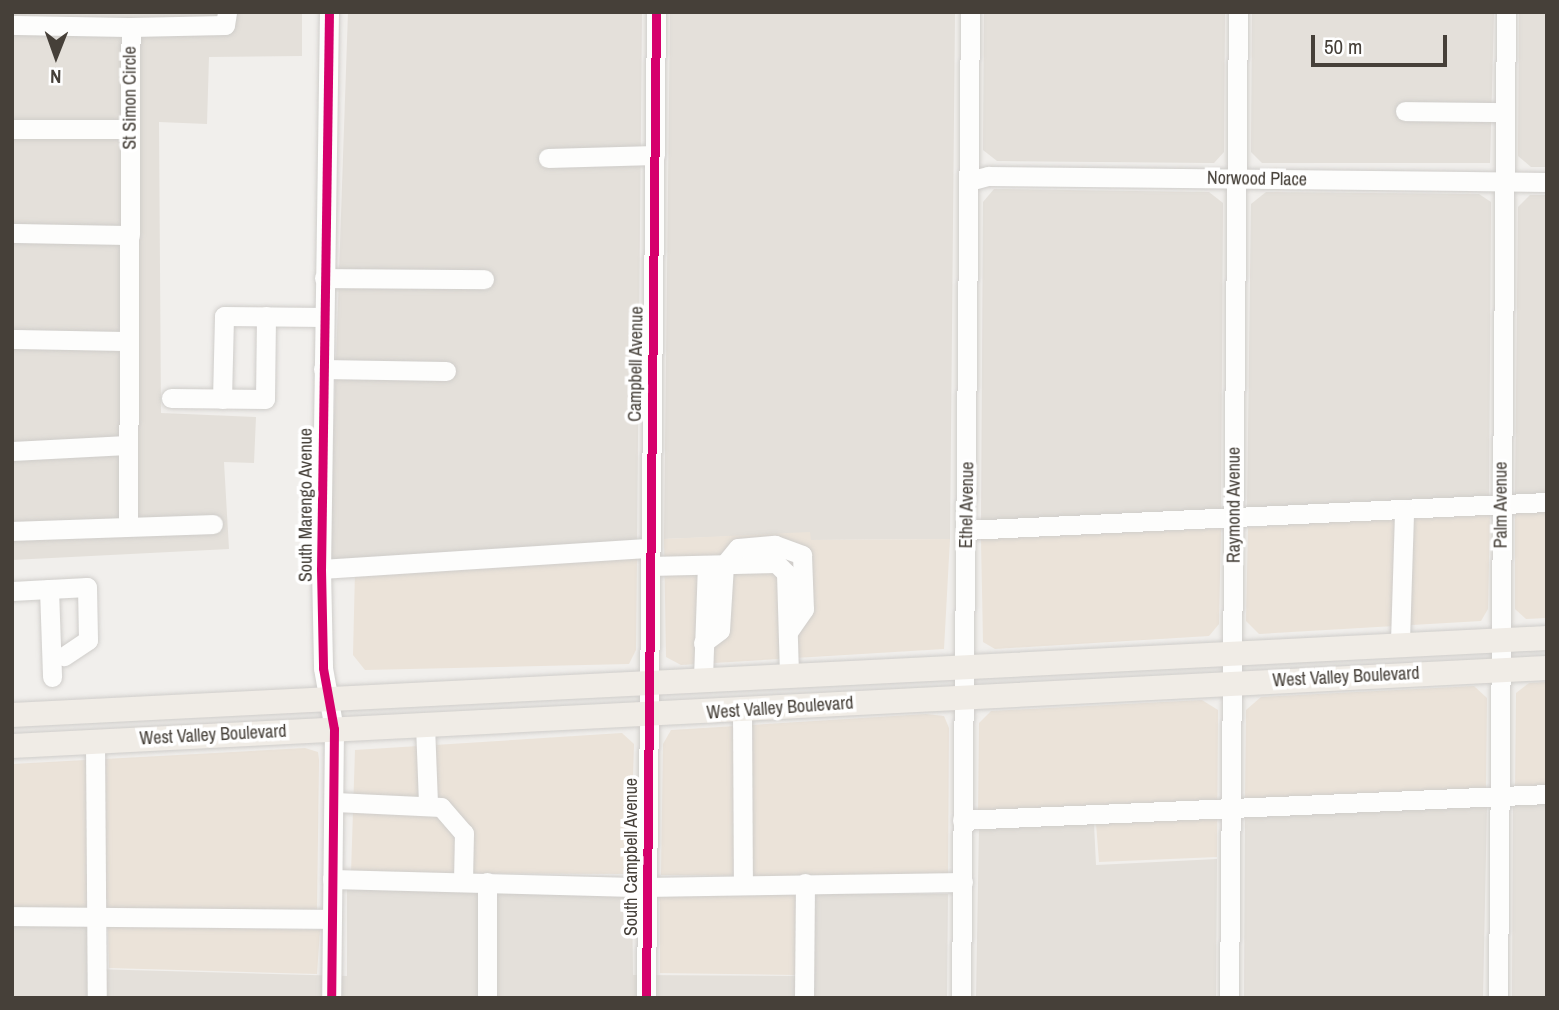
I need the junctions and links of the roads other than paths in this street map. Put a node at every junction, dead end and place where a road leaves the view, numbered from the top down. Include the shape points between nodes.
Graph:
1 (227, 12) edge
2 (329, 12) edge
3 (656, 12) edge
4 (970, 12) edge
5 (1238, 12) edge
6 (1506, 12) edge
7 (12, 25) edge
8 (131, 27) junction
9 (1405, 111) dead end
10 (1504, 112) junction
11 (12, 129) edge
12 (130, 129) junction
13 (654, 156) junction
14 (548, 158) dead end
15 (1237, 179) junction
16 (968, 181) junction
17 (1504, 182) junction
18 (1547, 182) edge
19 (12, 233) edge
20 (130, 235) junction
21 (324, 278) junction
22 (484, 279) dead end
23 (266, 316) junction
24 (324, 317) junction
25 (12, 339) edge
26 (128, 341) junction
27 (323, 369) junction
28 (446, 370) dead end
29 (171, 398) dead end
30 (222, 399) junction
31 (127, 446) junction
32 (12, 451) edge
33 (1547, 502) edge
34 (1500, 504) junction
35 (1404, 511) junction
36 (1234, 520) junction
37 (128, 524) junction
38 (213, 524) dead end
39 (966, 530) junction
40 (12, 531) edge
41 (650, 557) junction
42 (715, 565) junction
43 (321, 569) junction
44 (49, 589) junction
45 (12, 591) edge
46 (1547, 638) edge
47 (1400, 641) junction
48 (1502, 642) junction
49 (1234, 650) junction
50 (64, 656) dead end
51 (963, 665) junction
52 (1547, 668) edge
53 (1500, 671) junction
54 (789, 674) junction
55 (52, 677) dead end
56 (703, 678) junction
57 (648, 681) junction
58 (1232, 683) junction
59 (962, 696) junction
60 (328, 698) junction
61 (742, 709) junction
62 (12, 715) edge
63 (647, 716) junction
64 (425, 724) junction
65 (334, 729) junction
66 (95, 742) junction
67 (12, 746) edge
68 (1547, 794) edge
69 (1500, 796) junction
70 (335, 802) junction
71 (428, 802) junction
72 (1228, 811) junction
73 (962, 820) junction
74 (332, 878) junction
75 (463, 881) junction
76 (488, 882) junction
77 (962, 882) junction
78 (805, 883) junction
79 (743, 884) junction
80 (644, 887) junction
81 (12, 916) edge
82 (97, 918) junction
83 (332, 919) junction
84 (97, 998) edge
85 (331, 998) edge
86 (487, 998) edge
87 (646, 998) edge
88 (804, 998) edge
89 (961, 998) edge
90 (1229, 998) edge
91 (1498, 998) edge

1 - 8 street, St Simon Circle via 225,25
2 - 21 street, South Marengo Avenue
3 - 13 street, Campbell Avenue
4 - 16 street, Ethel Avenue
5 - 15 street, Raymond Avenue
6 - 10 street, Palm Avenue
7 - 8 street
8 - 12 street, St Simon Circle
9 - 10 street
10 - 17 street, Palm Avenue
11 - 12 street
12 - 20 street, St Simon Circle
13 - 14 street
13 - 41 street, Campbell Avenue
15 - 16 street, Norwood Place via 988,176
15 - 17 street, Norwood Place
15 - 36 street, Raymond Avenue
16 - 39 street, Ethel Avenue
17 - 18 street, Norwood Place
17 - 34 street, Palm Avenue
19 - 20 street
20 - 26 street, St Simon Circle
21 - 22 street
21 - 24 street, South Marengo Avenue
23 - 24 street
23 - 30 street via 223,316
23 - 30 street via 265,399
24 - 27 street, South Marengo Avenue
25 - 26 street
26 - 31 street, St Simon Circle
27 - 28 street
27 - 43 street, South Marengo Avenue
29 - 30 street
31 - 32 street
31 - 37 street, St Simon Circle
33 - 34 street
34 - 35 street
34 - 48 street, Palm Avenue
35 - 36 street
35 - 47 street
36 - 39 street
36 - 49 street, Raymond Avenue
37 - 38 street
37 - 40 street
39 - 51 street, Ethel Avenue
41 - 42 street
41 - 43 street
41 - 57 street, Campbell Avenue
42 - 54 street via 780,566 786,573
42 - 56 street via 720,630 703,643
43 - 60 street, South Marengo Avenue
44 - 45 street
44 - 50 street via 87,587 88,640
44 - 55 street
46 - 48 main road, West Valley Boulevard
47 - 48 main road, West Valley Boulevard
47 - 49 main road, West Valley Boulevard
48 - 53 street, Palm Avenue
49 - 51 main road, West Valley Boulevard
49 - 58 street, Raymond Avenue
51 - 54 main road, West Valley Boulevard
51 - 59 street, Ethel Avenue
52 - 53 main road, West Valley Boulevard
53 - 58 main road, West Valley Boulevard
53 - 69 street, Palm Avenue
54 - 56 main road, West Valley Boulevard
56 - 57 main road, West Valley Boulevard
57 - 60 main road, West Valley Boulevard
57 - 63 street, Campbell Avenue
58 - 59 main road, West Valley Boulevard
58 - 72 street, Raymond Avenue
59 - 61 main road, West Valley Boulevard
59 - 73 street, Ethel Avenue
60 - 62 main road, West Valley Boulevard
60 - 65 street, South Marengo Avenue
61 - 63 main road, West Valley Boulevard
61 - 79 street
63 - 64 main road, West Valley Boulevard
63 - 80 street, South Campbell Avenue
64 - 65 main road, West Valley Boulevard
64 - 71 street
65 - 66 main road, West Valley Boulevard
65 - 70 street, South Marengo Avenue
66 - 67 main road, West Valley Boulevard
66 - 82 street
68 - 69 street
69 - 72 street
69 - 91 street, Palm Avenue
70 - 71 street
70 - 74 street, South Marengo Avenue
71 - 75 street via 449,812 464,834
72 - 73 street
72 - 90 street, Raymond Avenue
73 - 77 street, Ethel Avenue
74 - 75 street
74 - 83 street, South Marengo Avenue
75 - 76 street
76 - 80 street
76 - 86 street
77 - 78 street
77 - 89 street, Ethel Avenue
78 - 79 street
78 - 88 street
79 - 80 street
80 - 87 street, South Campbell Avenue
81 - 82 street
82 - 83 street
82 - 84 street
83 - 85 street, South Marengo Avenue

